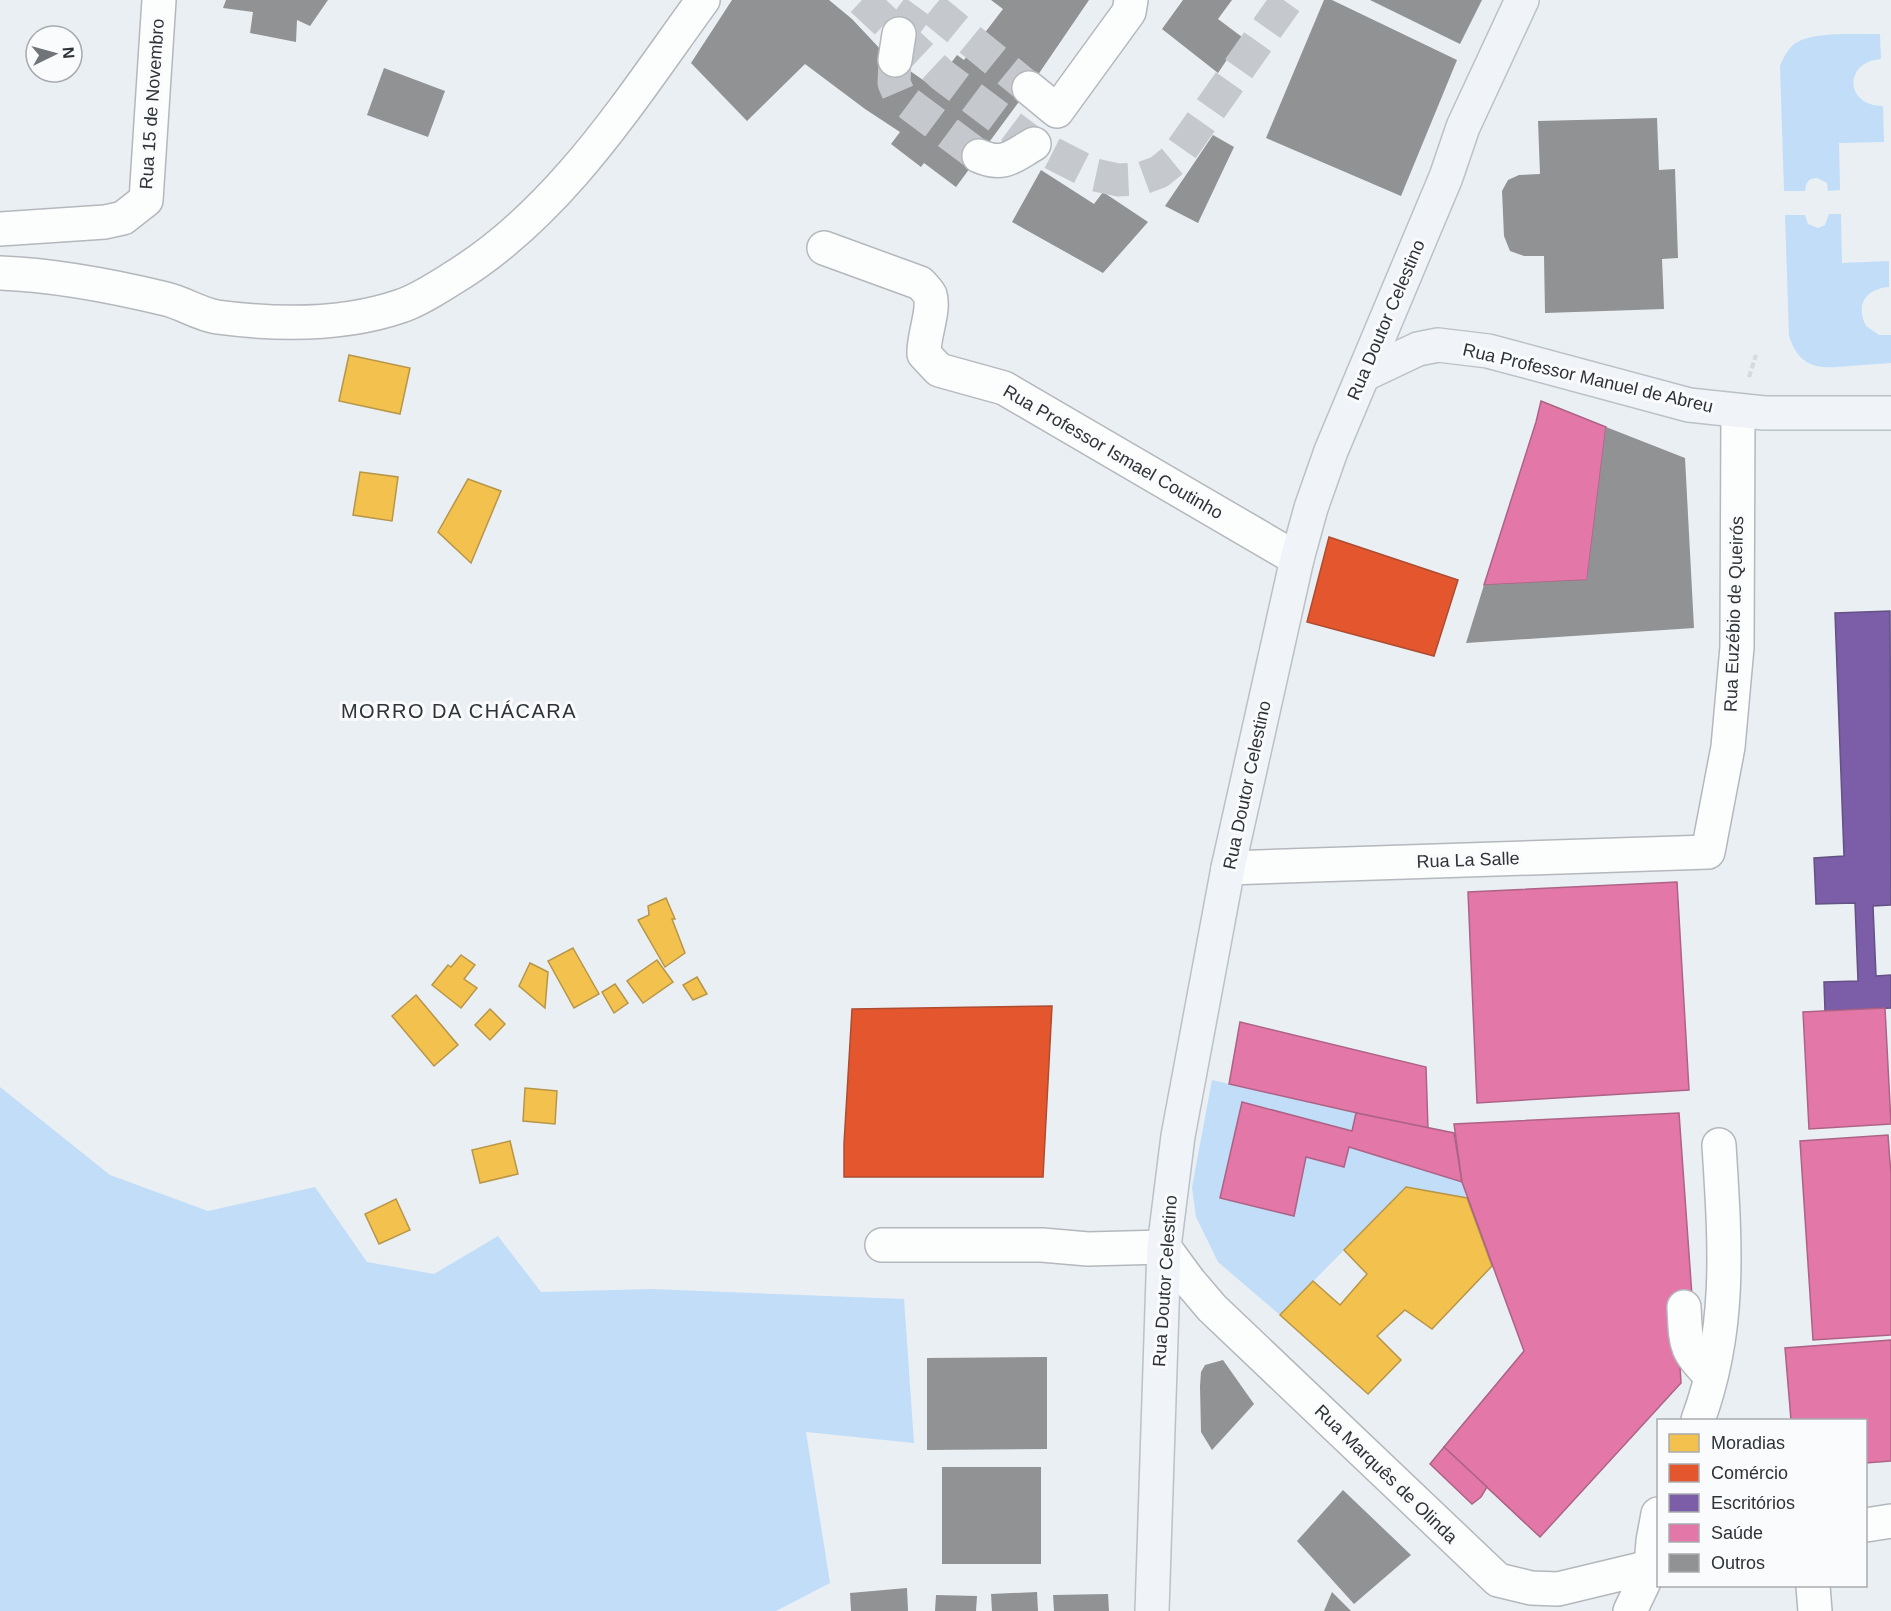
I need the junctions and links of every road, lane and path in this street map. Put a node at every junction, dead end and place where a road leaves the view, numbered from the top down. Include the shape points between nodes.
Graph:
1 (159, 0) edge
2 (703, 0) edge
3 (1131, 0) edge
4 (1522, 0) edge
5 (1029, 88) tunnel mouth
6 (1034, 144) dead end
7 (979, 156) tunnel mouth
8 (0, 229) edge
9 (824, 248) dead end
10 (0, 273) edge
11 (1363, 375) junction
12 (1738, 411) junction
13 (1891, 413) edge
14 (1297, 559) junction
15 (1708, 852) joint
16 (1228, 868) junction
17 (1719, 1145) dead end
18 (882, 1245) dead end
19 (1164, 1247) junction
20 (1684, 1308) dead end
21 (1711, 1376) junction
22 (1698, 1419) edge
23 (1891, 1521) edge
24 (1657, 1523) edge
25 (1867, 1525) edge
26 (1655, 1566) edge
27 (1498, 1581) junction
28 (1814, 1587) edge
29 (1152, 1611) edge
30 (1527, 1611) edge
31 (1630, 1611) edge
32 (1815, 1611) edge

1 - 8 street, Rua 15 de Novembro via 146,200 123,218 105,222
2 - 10 street via 593,151 561,186 475,265 402,306 349,319 259,321 214,316 169,299 84,282
3 - 5 street via 1129,12 1057,111
4 - 11 main road, Rua Doutor Celestino via 1463,127
6 - 7 street via 1005,161 992,162
9 - 14 street, Rua Professor Ismael Coutinho via 920,283 930,294 924,354 939,370 1004,388
11 - 12 main road, Rua Professor Manuel de Abreu via 1418,349 1438,345 1488,351 1689,405
11 - 14 main road, Rua Doutor Celestino via 1331,451
12 - 13 main road, Rua Professor Manuel de Abreu
12 - 15 street, Rua Euzébio de Queirós via 1737,647 1728,747
14 - 16 main road, Rua Doutor Celestino
15 - 16 street, Rua La Salle
16 - 19 main road, Rua Doutor Celestino via 1178,1136
17 - 21 street via 1724,1284 1720,1338
18 - 19 street
19 - 27 street, Rua Marquês de Olinda via 1212,1308
19 - 29 main road, Rua Doutor Celestino
20 - 21 street via 1688,1350
21 - 22 street
23 - 25 street
24 - 26 street via 1653,1541
26 - 27 street via 1558,1589
26 - 31 street
27 - 30 street, Rua Marquês de Olinda
28 - 32 street

